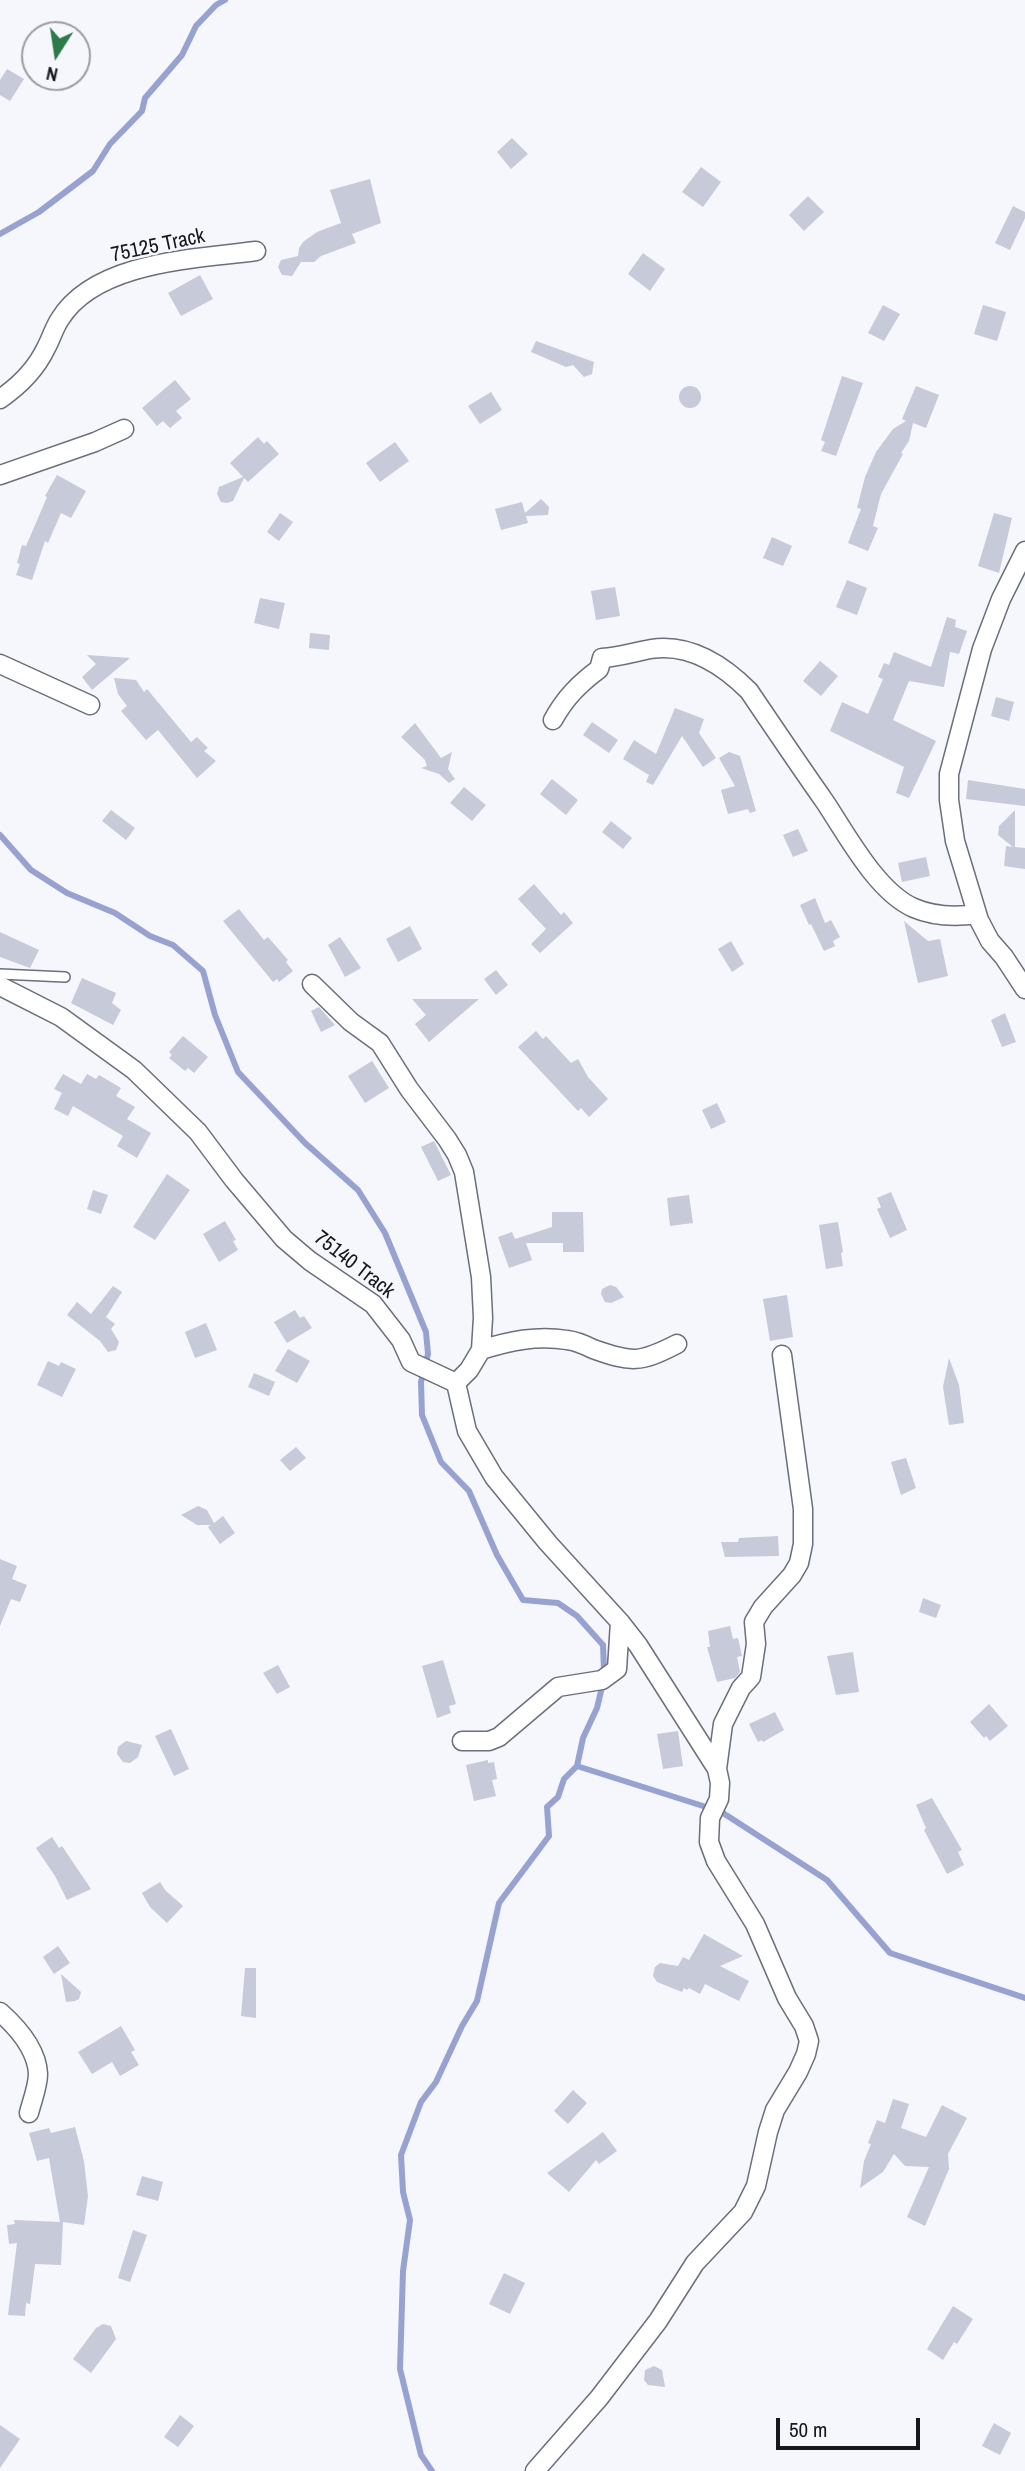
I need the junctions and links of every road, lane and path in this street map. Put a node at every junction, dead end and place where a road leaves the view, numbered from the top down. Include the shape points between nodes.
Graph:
1 (256, 251) dead end
2 (0, 399) edge
3 (124, 429) dead end
4 (0, 475) edge
5 (1025, 551) edge
6 (0, 664) edge
7 (90, 705) dead end
8 (553, 720) dead end
9 (977, 914) junction
10 (0, 974) edge
11 (65, 977) dead end
12 (312, 984) dead end
13 (0, 986) edge
14 (1025, 989) edge
15 (677, 1345) dead end
16 (481, 1350) junction
17 (782, 1355) dead end
18 (456, 1383) junction
19 (620, 1622) junction
20 (462, 1741) dead end
21 (717, 1769) junction
22 (0, 2012) edge
23 (29, 2113) dead end
24 (536, 2471) edge

1 - 2 street, 75125 Track via 140,269 102,283 82,295 60,318 37,364
3 - 4 street
5 - 9 street via 982,649 949,774 955,841
6 - 7 street
8 - 9 street via 563,701 599,669 602,657 653,649 704,657 730,672 749,691 856,848 895,896 935,914
9 - 14 street via 989,941
10 - 11 lane
12 - 16 street via 380,1043 457,1155 464,1172 481,1277
13 - 18 street, 75140 Track via 61,1017 134,1070 198,1132 284,1239 373,1304 401,1340 411,1362
15 - 16 street via 651,1357 630,1360 570,1340 544,1337
16 - 18 street
17 - 21 street via 803,1509 803,1544 792,1575 754,1622 751,1677 723,1724
18 - 19 street via 467,1431 494,1478
19 - 20 street via 617,1669 602,1680 558,1687 499,1737
19 - 21 street
21 - 24 street via 719,1799 710,1818 709,1842 804,2026 809,2041 806,2054 775,2110 756,2186 743,2211 695,2263 599,2398
22 - 23 street via 33,2052 38,2076

